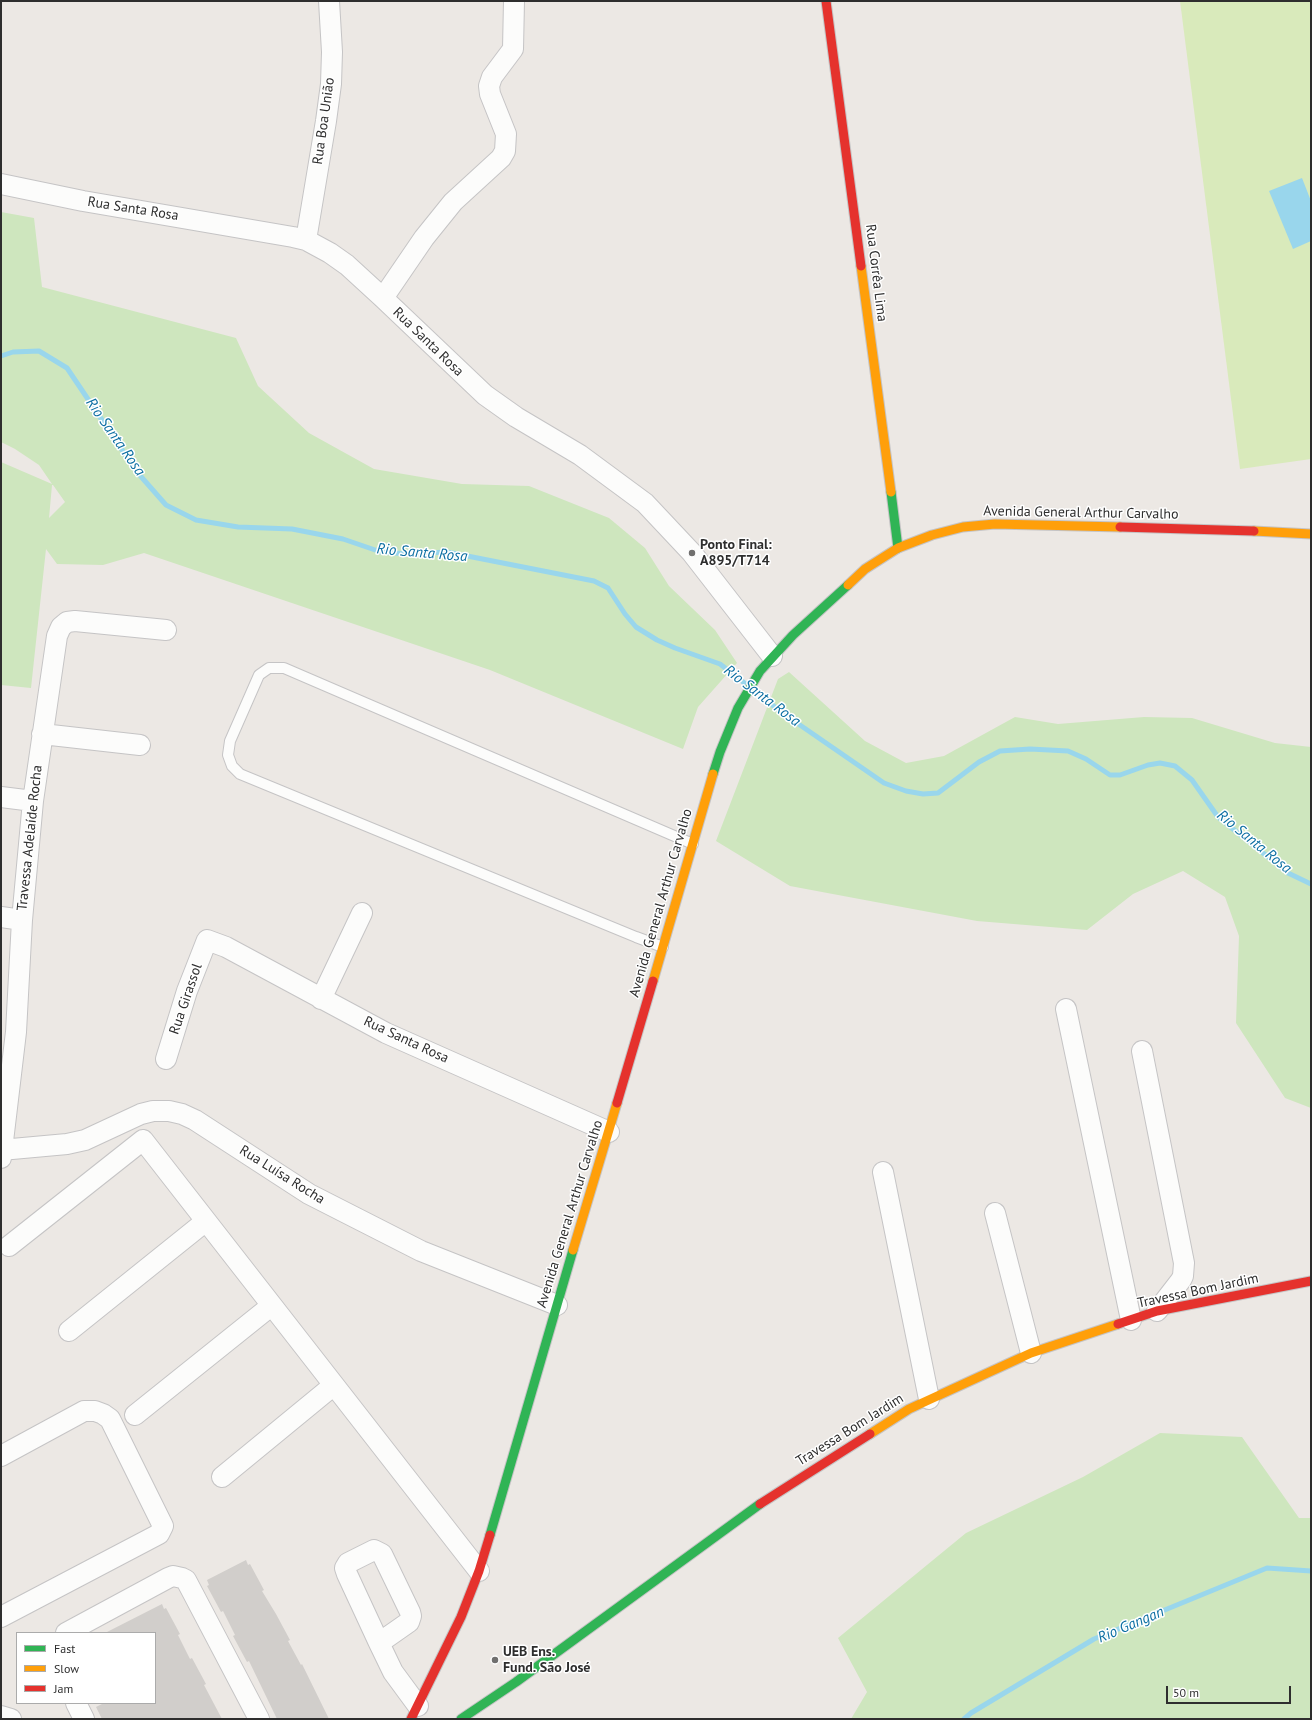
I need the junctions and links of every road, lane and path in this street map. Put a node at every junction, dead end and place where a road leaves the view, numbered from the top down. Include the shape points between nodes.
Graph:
1 (329, 1) edge
2 (514, 1) edge
3 (826, 1) edge
4 (1, 184) edge
5 (306, 240) junction
6 (383, 298) junction
7 (1311, 534) edge
8 (898, 548) junction
9 (166, 630) dead end
10 (766, 664) junction
11 (42, 734) junction
12 (140, 745) dead end
13 (1, 797) edge
14 (33, 800) junction
15 (693, 844) junction
16 (362, 913) dead end
17 (1, 917) edge
18 (22, 920) junction
19 (207, 940) joint
20 (663, 947) junction
21 (321, 999) junction
22 (1066, 1009) dead end
23 (8, 1032) edge
24 (1142, 1051) dead end
25 (166, 1059) dead end
26 (609, 1132) junction
27 (1, 1152) edge
28 (883, 1172) dead end
29 (995, 1213) dead end
30 (206, 1221) junction
31 (9, 1246) dead end
32 (1311, 1281) edge
33 (557, 1305) junction
34 (272, 1306) junction
35 (1157, 1312) junction
36 (1131, 1320) junction
37 (69, 1331) dead end
38 (1031, 1353) junction
39 (334, 1385) junction
40 (929, 1399) junction
41 (134, 1414) dead end
42 (1, 1456) edge
43 (222, 1477) dead end
44 (479, 1570) junction
45 (1, 1617) edge
46 (68, 1632) edge
47 (379, 1643) dead end
48 (76, 1704) edge
49 (414, 1713) edge
50 (1, 1716) edge
51 (11, 1719) edge
52 (84, 1719) edge
53 (259, 1719) edge
54 (461, 1719) edge

1 - 5 street, Rua Boa União via 331,84
2 - 6 street via 513,49 492,77 489,86 506,134 505,151 501,158 453,202 424,238
3 - 8 main road, Rua Corrêa Lima
4 - 5 street, Rua Santa Rosa
5 - 6 street, Rua Santa Rosa via 347,265
6 - 10 street, Rua Santa Rosa via 485,395 516,417 580,455 645,503 692,553
7 - 8 main road, Avenida General Arthur Carvalho via 995,524 963,527
8 - 10 main road, Avenida General Arthur Carvalho via 865,569 826,603
9 - 11 street, Travessa Adelaíde Rocha via 85,621 68,622 61,627 57,636
10 - 15 main road, Avenida General Arthur Carvalho via 738,708 720,752
11 - 12 street
11 - 14 street, Travessa Adelaíde Rocha
13 - 14 street
14 - 18 street, Travessa Adelaíde Rocha
15 - 20 main road, Avenida General Arthur Carvalho
15 - 20 lane via 284,668 269,668 259,675 230,741 228,754 232,766 240,774
16 - 21 street
17 - 18 street
18 - 23 street, Travessa Adelaíde Rocha
19 - 21 street, Rua Santa Rosa via 226,947
19 - 25 street, Rua Girassol
20 - 26 main road, Avenida General Arthur Carvalho
21 - 26 street, Rua Santa Rosa via 386,1033
22 - 36 street
23 - 27 street, Travessa Adelaíde Rocha
24 - 35 street via 1184,1263 1181,1280
26 - 33 main road, Avenida General Arthur Carvalho
27 - 33 street, Rua Luísa Rocha via 85,1140 153,1111 182,1114 309,1194 421,1251
28 - 40 street
29 - 38 street
30 - 31 street via 143,1140
30 - 34 street
30 - 37 street
32 - 35 main road, Travessa Bom Jardim
33 - 44 main road, Avenida General Arthur Carvalho
34 - 39 street
34 - 41 street
35 - 36 main road, Travessa Bom Jardim
36 - 38 main road, Travessa Bom Jardim
38 - 40 main road, Travessa Bom Jardim
39 - 43 street
39 - 44 street
40 - 54 main road, Travessa Bom Jardim via 880,1426 761,1504
42 - 45 street via 84,1411 103,1414 110,1419 162,1526 159,1534
44 - 49 main road, Avenida General Arthur Carvalho via 461,1617
46 - 53 street via 168,1578 178,1576 186,1580
47 - 49 street
48 - 52 street
50 - 51 street

